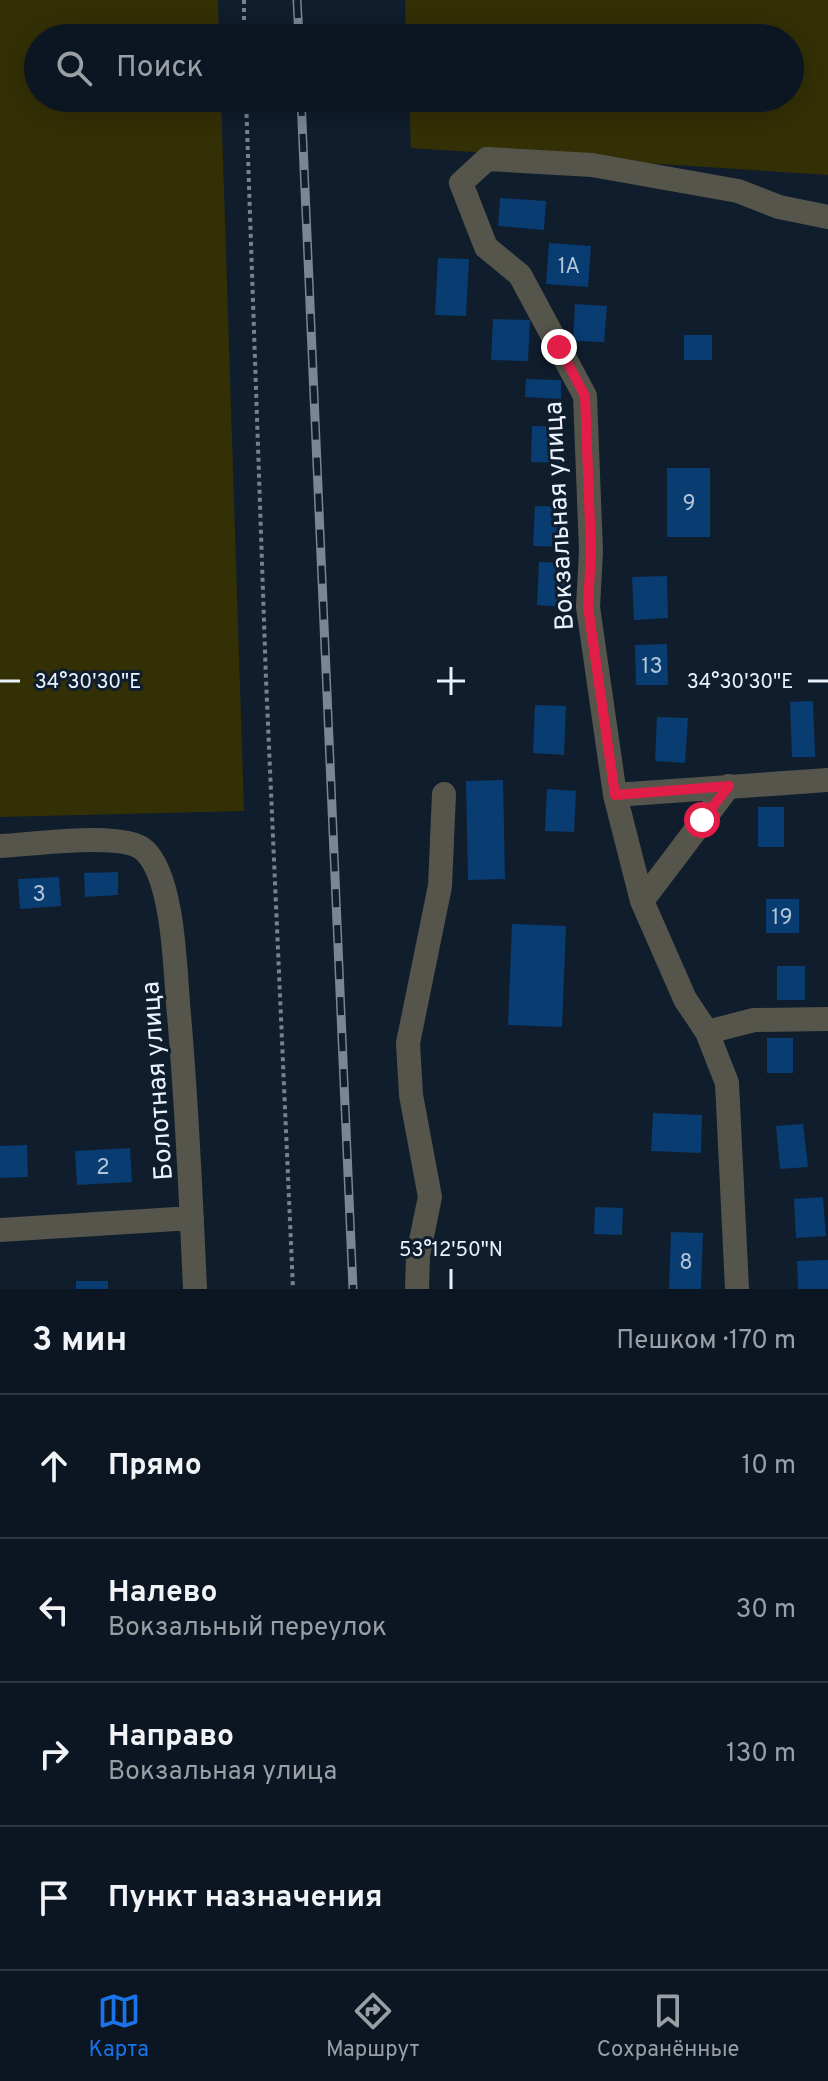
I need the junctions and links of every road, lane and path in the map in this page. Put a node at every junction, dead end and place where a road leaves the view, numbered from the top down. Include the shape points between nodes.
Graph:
1 (244, 0) edge
2 (244, 24) edge
3 (246, 112) edge
4 (828, 217) edge
5 (828, 780) edge
6 (729, 786) junction
7 (444, 794) dead end
8 (615, 795) junction
9 (0, 846) edge
10 (642, 901) junction
11 (828, 1019) edge
12 (707, 1032) junction
13 (192, 1218) junction
14 (0, 1230) edge
15 (195, 1289) edge
16 (293, 1289) edge
17 (417, 1289) edge
18 (737, 1289) edge

1 - 2 path
3 - 16 path
4 - 8 street, Вокзальная улица via 738,191 592,165 487,159 461,183 486,247 520,275 585,396 588,607
5 - 6 street
6 - 8 street
6 - 10 street
7 - 17 street via 440,886 408,1043 411,1095 430,1197
8 - 10 street, Вокзальная улица
9 - 13 street, Болотная улица via 124,841 144,851 157,871 175,951
10 - 12 street, Вокзальная улица via 685,999
11 - 12 street via 754,1020
12 - 18 street, Вокзальная улица via 727,1083
13 - 14 street
13 - 15 street, Болотная улица

